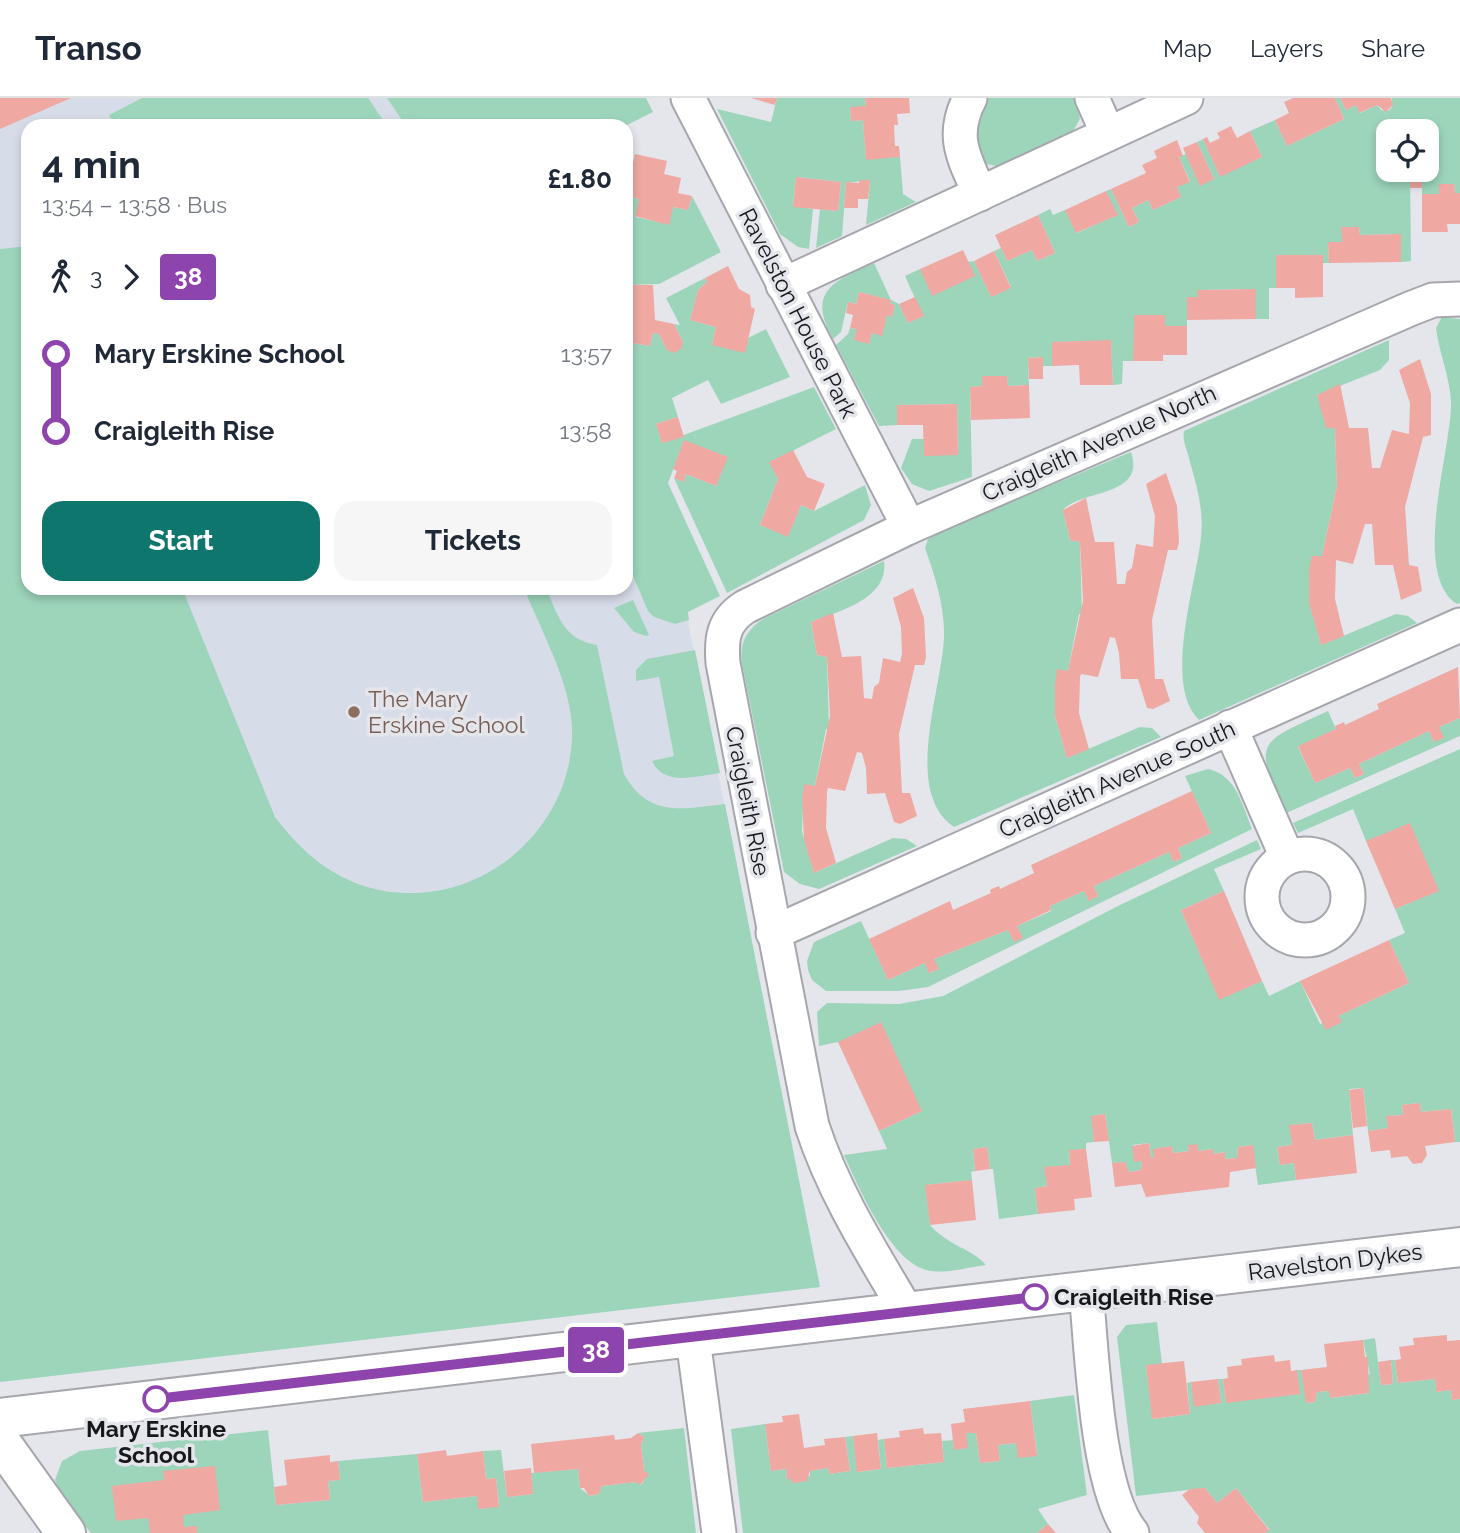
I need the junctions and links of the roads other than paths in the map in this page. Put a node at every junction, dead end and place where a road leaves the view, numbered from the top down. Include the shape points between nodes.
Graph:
1 (688, 98) edge
2 (970, 98) edge
3 (1092, 98) edge
4 (1186, 98) edge
5 (1108, 134) junction
6 (980, 194) junction
7 (783, 285) junction
8 (1460, 299) edge
9 (909, 527) junction
10 (745, 607) joint
11 (1460, 625) edge
12 (1230, 727) junction
13 (1287, 857) dead end
14 (773, 933) junction
15 (1460, 1247) edge
16 (1086, 1291) junction
17 (907, 1312) junction
18 (693, 1339) junction
19 (0, 1418) edge
20 (0, 1441) edge
21 (66, 1533) edge
22 (719, 1533) edge
23 (1132, 1533) edge

1 - 7 street, Ravelston House Park
2 - 6 street via 962,118 960,149
3 - 5 street
4 - 5 street
5 - 6 street
6 - 7 street
7 - 9 street, Ravelston House Park
8 - 9 street, Craigleith Avenue North via 1433,300 1412,308
9 - 10 street, Craigleith Avenue North
10 - 14 street, Craigleith Rise via 730,619 723,633 723,663
11 - 12 street, Craigleith Avenue South
12 - 13 street
12 - 14 street, Craigleith Avenue South
14 - 17 street, Craigleith Rise via 818,1145 847,1211
15 - 16 street, Ravelston Dykes
16 - 17 street, Ravelston Dykes
16 - 23 street via 1107,1476 1118,1512
17 - 18 street, Ravelston Dykes
18 - 19 street, Ravelston Dykes
18 - 22 street
20 - 21 street

